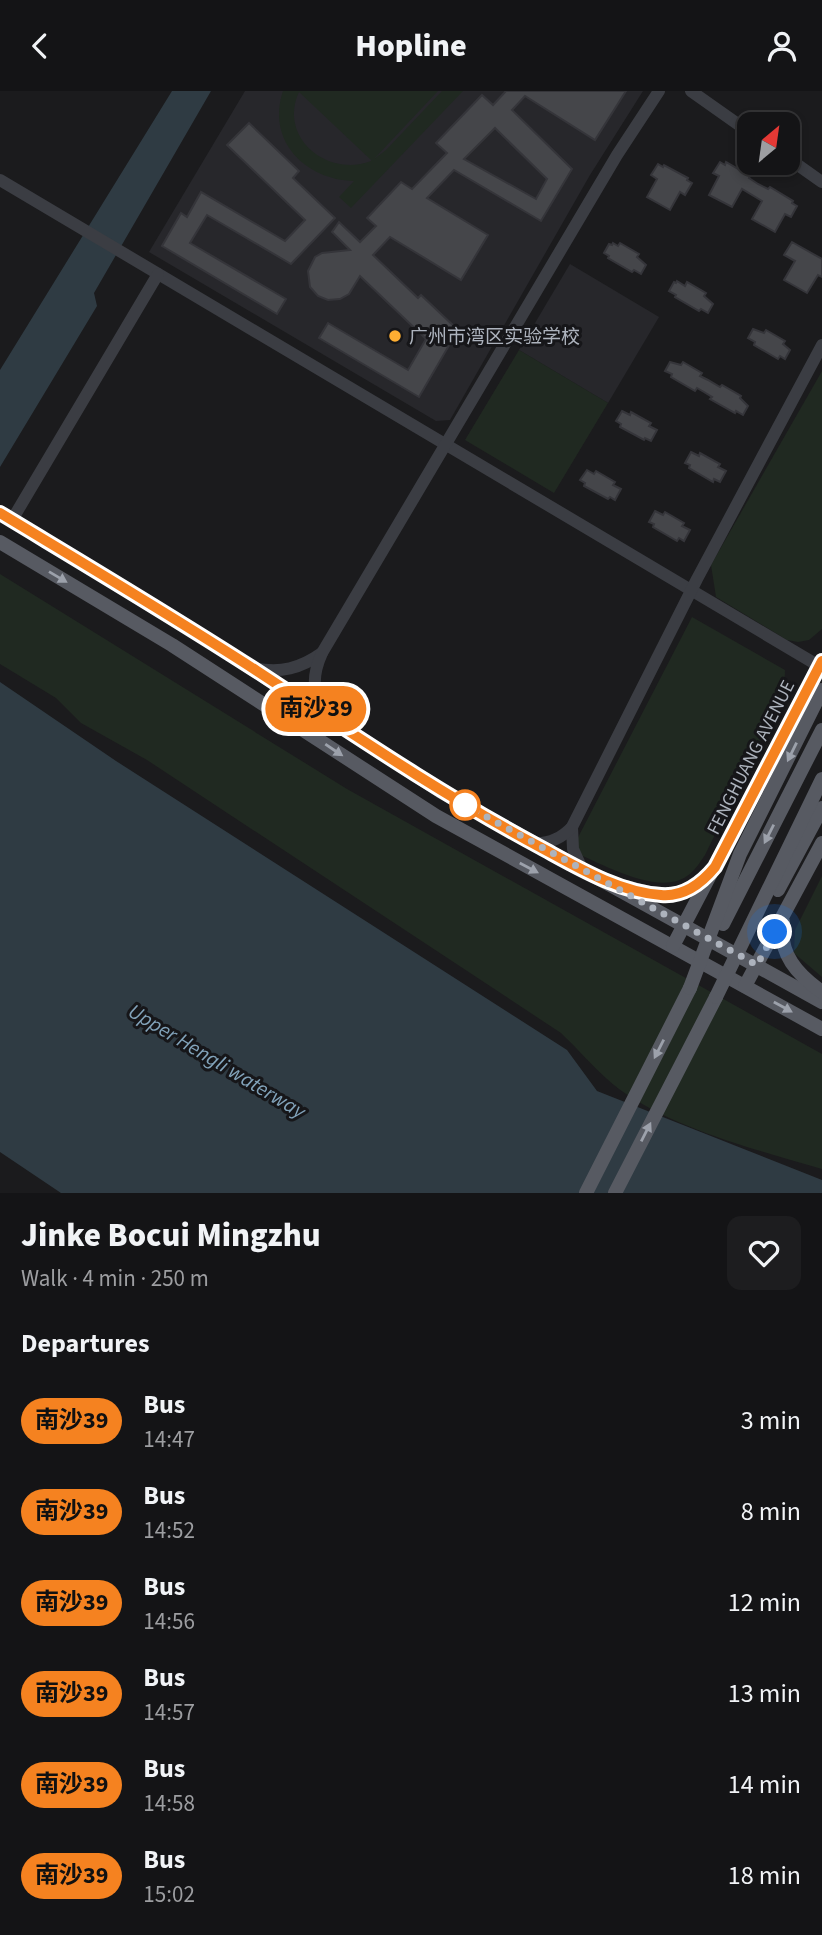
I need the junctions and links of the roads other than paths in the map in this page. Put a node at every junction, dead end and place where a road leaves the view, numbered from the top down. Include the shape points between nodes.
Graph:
1 (659, 91) edge
2 (691, 91) edge
3 (737, 124) edge
4 (800, 166) edge
5 (0, 180) edge
6 (822, 182) edge
7 (158, 274) junction
8 (822, 345) edge
9 (446, 445) junction
10 (6, 517) edge
11 (0, 542) edge
12 (692, 590) junction
13 (322, 653) junction
14 (821, 663) edge
15 (251, 667) junction
16 (822, 690) edge
17 (324, 715) junction
18 (822, 730) edge
19 (822, 779) edge
20 (822, 808) edge
21 (572, 827) junction
22 (533, 843) junction
23 (822, 843) edge
24 (715, 867) junction
25 (582, 869) junction
26 (599, 879) junction
27 (785, 915) junction
28 (684, 925) junction
29 (673, 946) junction
30 (757, 965) junction
31 (745, 986) junction
32 (690, 988) junction
33 (822, 992) edge
34 (716, 997) junction
35 (822, 1002) edge
36 (822, 1028) edge
37 (586, 1193) edge
38 (615, 1193) edge

1 - 9 street
2 - 3 street
4 - 6 street
5 - 7 street
7 - 9 street
7 - 10 street
8 - 12 street
9 - 12 street
9 - 13 street
10 - 15 main road
11 -> 29 main road via 172,645 428,811
12 - 14 street
12 - 21 street
13 - 15 street via 296,668 273,671
13 - 17 street via 314,691
14 - 24 main road, FENGHUANG AVENUE
15 - 17 main road
16 -> 32 main road, bridge via 740,855
17 - 22 main road via 440,791
18 -> 32 main road, bridge
19 - 34 main road, bridge
20 - 34 main road, bridge
21 - 22 street via 550,842
21 - 25 street via 573,849
22 - 25 main road
23 - 27 main road
24 - 26 main road via 694,888 664,896
24 - 28 main road, FENGHUANG AVENUE
25 - 26 main road
26 - 28 main road
27 - 30 main road
27 - 33 main road via 787,957 800,976
28 - 29 main road, FENGHUANG AVENUE
28 - 30 main road
29 - 31 main road
30 - 31 main road
30 - 35 main road
31 -> 36 main road
32 -> 37 main road
38 -> 34 main road

